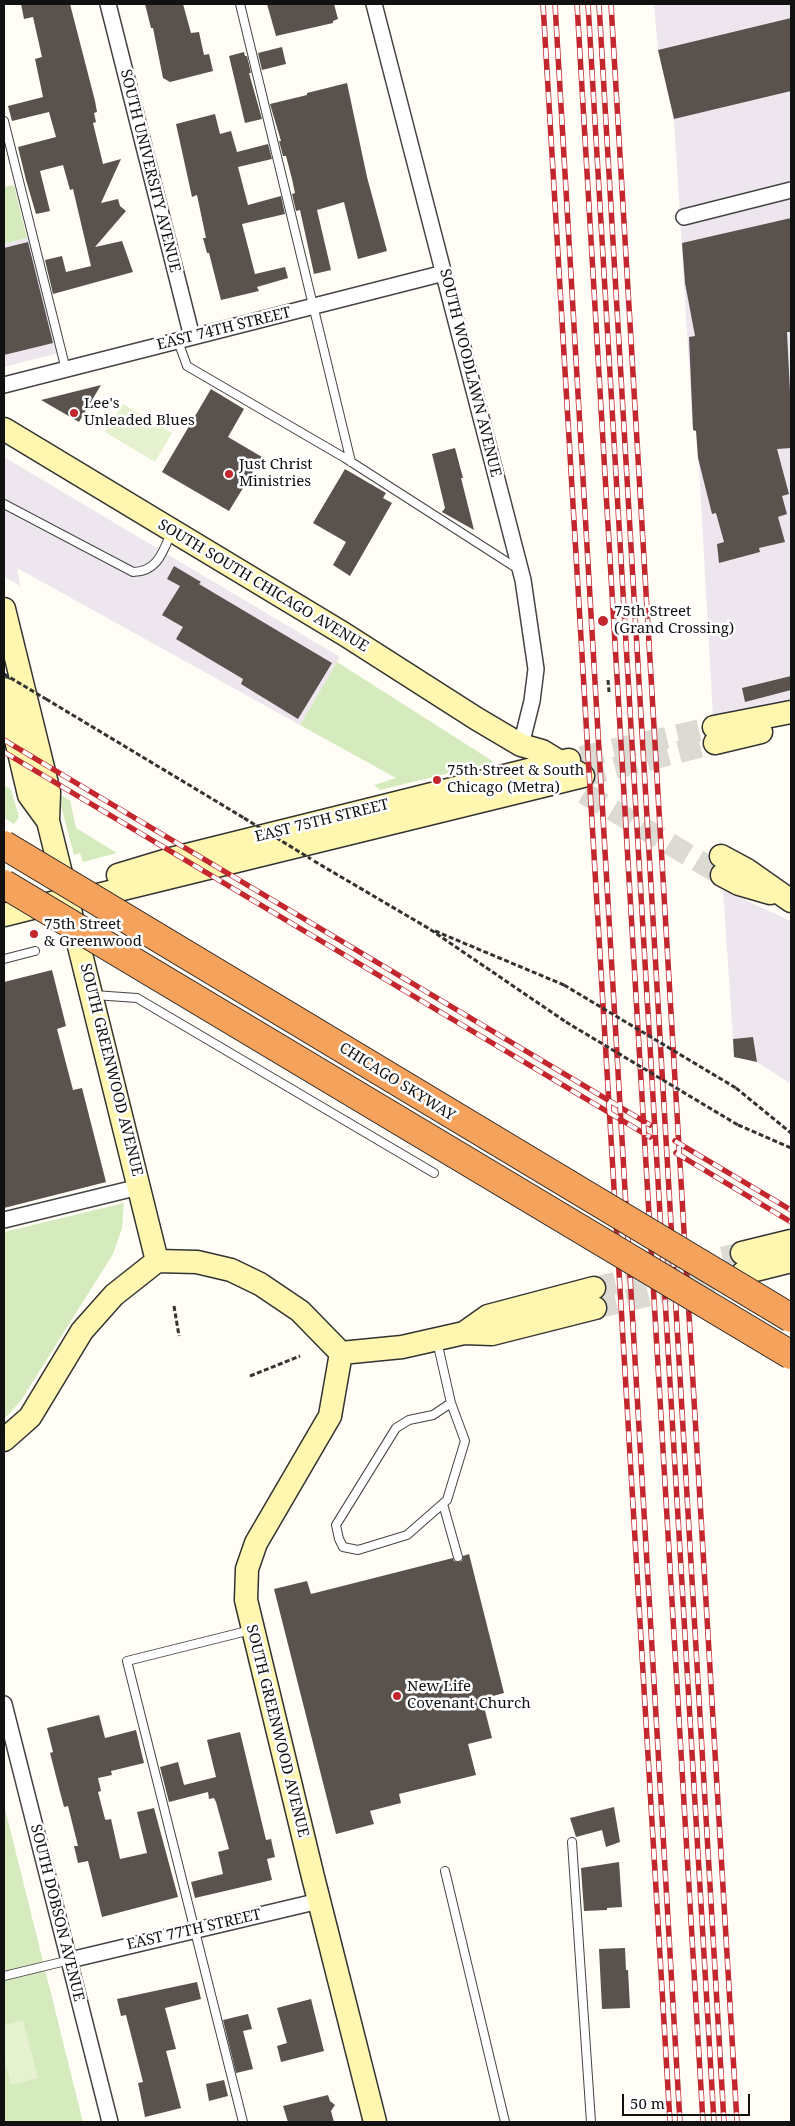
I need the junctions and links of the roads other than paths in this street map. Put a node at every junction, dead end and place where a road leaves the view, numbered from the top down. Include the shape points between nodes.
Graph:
1 (108, 4) edge
2 (240, 4) edge
3 (374, 4) edge
4 (4, 121) edge
5 (791, 190) edge
6 (684, 217) dead end
7 (444, 273) junction
8 (315, 306) junction
9 (185, 339) junction
10 (66, 370) junction
11 (4, 385) edge
12 (4, 429) edge
13 (351, 462) junction
14 (4, 504) edge
15 (172, 531) junction
16 (520, 570) junction
17 (4, 609) edge
18 (4, 689) edge
19 (791, 712) edge
20 (791, 725) edge
21 (521, 745) junction
22 (569, 773) joint
23 (48, 821) junction
24 (4, 845) edge
25 (721, 866) tunnel mouth
26 (4, 884) edge
27 (68, 899) junction
28 (787, 899) edge
29 (4, 915) edge
30 (35, 951) dead end
31 (4, 959) edge
32 (92, 994) junction
33 (434, 1173) dead end
34 (139, 1187) junction
35 (4, 1220) edge
36 (791, 1241) edge
37 (784, 1260) edge
38 (156, 1261) junction
39 (743, 1263) tunnel mouth
40 (594, 1298) tunnel mouth
41 (791, 1318) edge
42 (436, 1340) junction
43 (341, 1353) junction
44 (791, 1355) edge
45 (451, 1403) junction
46 (4, 1440) edge
47 (442, 1504) junction
48 (458, 1557) dead end
49 (253, 1630) junction
50 (4, 1704) edge
51 (572, 1842) dead end
52 (445, 1871) dead end
53 (319, 1901) junction
54 (195, 1930) junction
55 (70, 1960) junction
56 (4, 1976) edge
57 (110, 2122) edge
58 (243, 2122) edge
59 (375, 2122) edge
60 (505, 2122) edge
61 (591, 2122) edge

1 - 9 street, SOUTH UNIVERSITY AVENUE
2 - 8 lane
3 - 7 street, SOUTH WOODLAWN AVENUE
4 - 10 lane
5 - 6 street
7 - 8 street, EAST 74TH STREET
7 - 16 street, SOUTH WOODLAWN AVENUE
8 - 9 street, EAST 74TH STREET
8 - 13 lane
9 - 10 street, EAST 74TH STREET
9 - 13 lane via 187,366
10 - 11 street, EAST 74TH STREET
12 - 15 street, SOUTH SOUTH CHICAGO AVENUE
13 - 16 lane
14 - 15 lane via 133,572 142,572 156,564
15 - 21 street, SOUTH SOUTH CHICAGO AVENUE
16 - 21 street, SOUTH WOODLAWN AVENUE via 531,622 536,669
17 - 23 street, SOUTH GREENWOOD AVENUE via 49,792
18 - 23 street, SOUTH GREENWOOD AVENUE via 29,795
19 - 20 street via 715,735
21 - 22 street, SOUTH SOUTH CHICAGO AVENUE via 534,763
22 - 27 street, EAST 75TH STREET via 98,895
23 - 27 street, SOUTH GREENWOOD AVENUE
24 - 41 highway, CHICAGO SKYWAY, bridge
25 - 28 street via 739,884
26 - 44 highway, CHICAGO SKYWAY, bridge
27 - 29 street, EAST 75TH STREET
27 - 32 street, SOUTH GREENWOOD AVENUE
30 - 31 lane
32 - 33 lane via 137,998
32 - 34 street, SOUTH GREENWOOD AVENUE
34 - 35 street
34 - 38 street, SOUTH GREENWOOD AVENUE
36 - 37 street
37 - 39 street
38 - 43 street via 197,1262 238,1273 300,1312
38 - 46 street via 114,1295 82,1331 30,1417
40 - 42 street via 488,1316 464,1332
42 - 43 street
42 - 45 lane
43 - 49 street, SOUTH GREENWOOD AVENUE via 330,1416 271,1515 247,1569 246,1600
45 - 47 lane via 465,1441 447,1500
45 - 47 lane via 433,1415 409,1420 396,1428 336,1525 339,1539 344,1547 358,1550 407,1535
47 - 48 lane
49 - 53 street, SOUTH GREENWOOD AVENUE
49 - 54 lane via 127,1661
50 - 55 street, SOUTH DOBSON AVENUE
51 - 61 lane
52 - 60 lane
53 - 54 street, EAST 77TH STREET
53 - 59 street, SOUTH GREENWOOD AVENUE
54 - 55 street, EAST 77TH STREET
54 - 58 lane
55 - 56 lane
55 - 57 street, SOUTH DOBSON AVENUE

